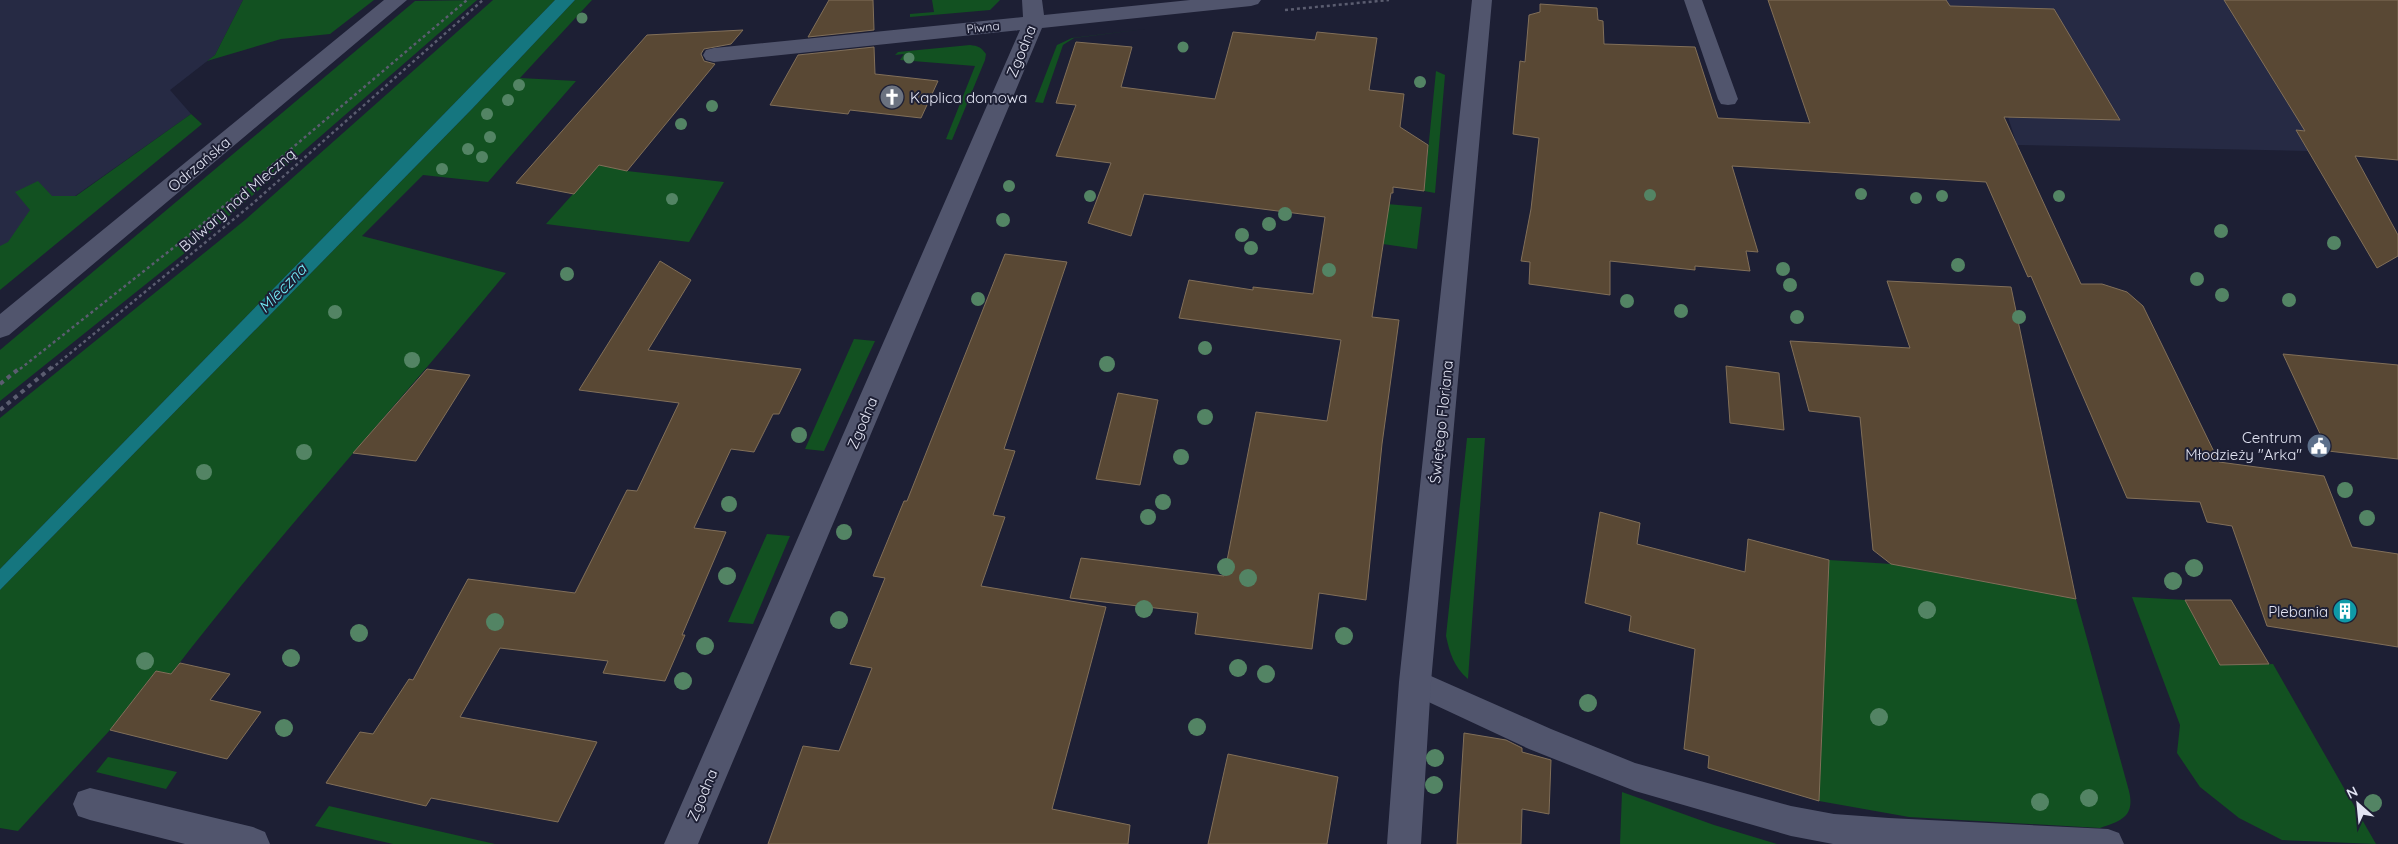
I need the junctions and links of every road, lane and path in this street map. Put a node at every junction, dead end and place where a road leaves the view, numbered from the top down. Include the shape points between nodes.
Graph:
1 (397, 0) edge
2 (467, 0) edge
3 (483, 0) edge
4 (1251, 0) edge
5 (1482, 0) edge
6 (1693, 0) edge
7 (1033, 11) edge
8 (714, 55) dead end
9 (1728, 99) dead end
10 (0, 328) edge
11 (0, 384) edge
12 (0, 410) edge
13 (1415, 682) junction
14 (90, 804) dead end
15 (253, 844) edge
16 (681, 844) edge
17 (1404, 844) edge
18 (2108, 844) edge

1 - 10 street, Odrzańska
2 - 11 path via 186,237
3 - 12 path, Bulwary nad Mleczną via 251,205
4 - 7 street, Piwna
5 - 13 street, Świętego Floriana
6 - 9 lane
7 - 8 street, Piwna
7 - 16 street, Zgodna
13 - 17 street, Świętego Floriana
13 - 18 lane via 1540,739 1635,777 1791,821 1834,829
14 - 15 street

